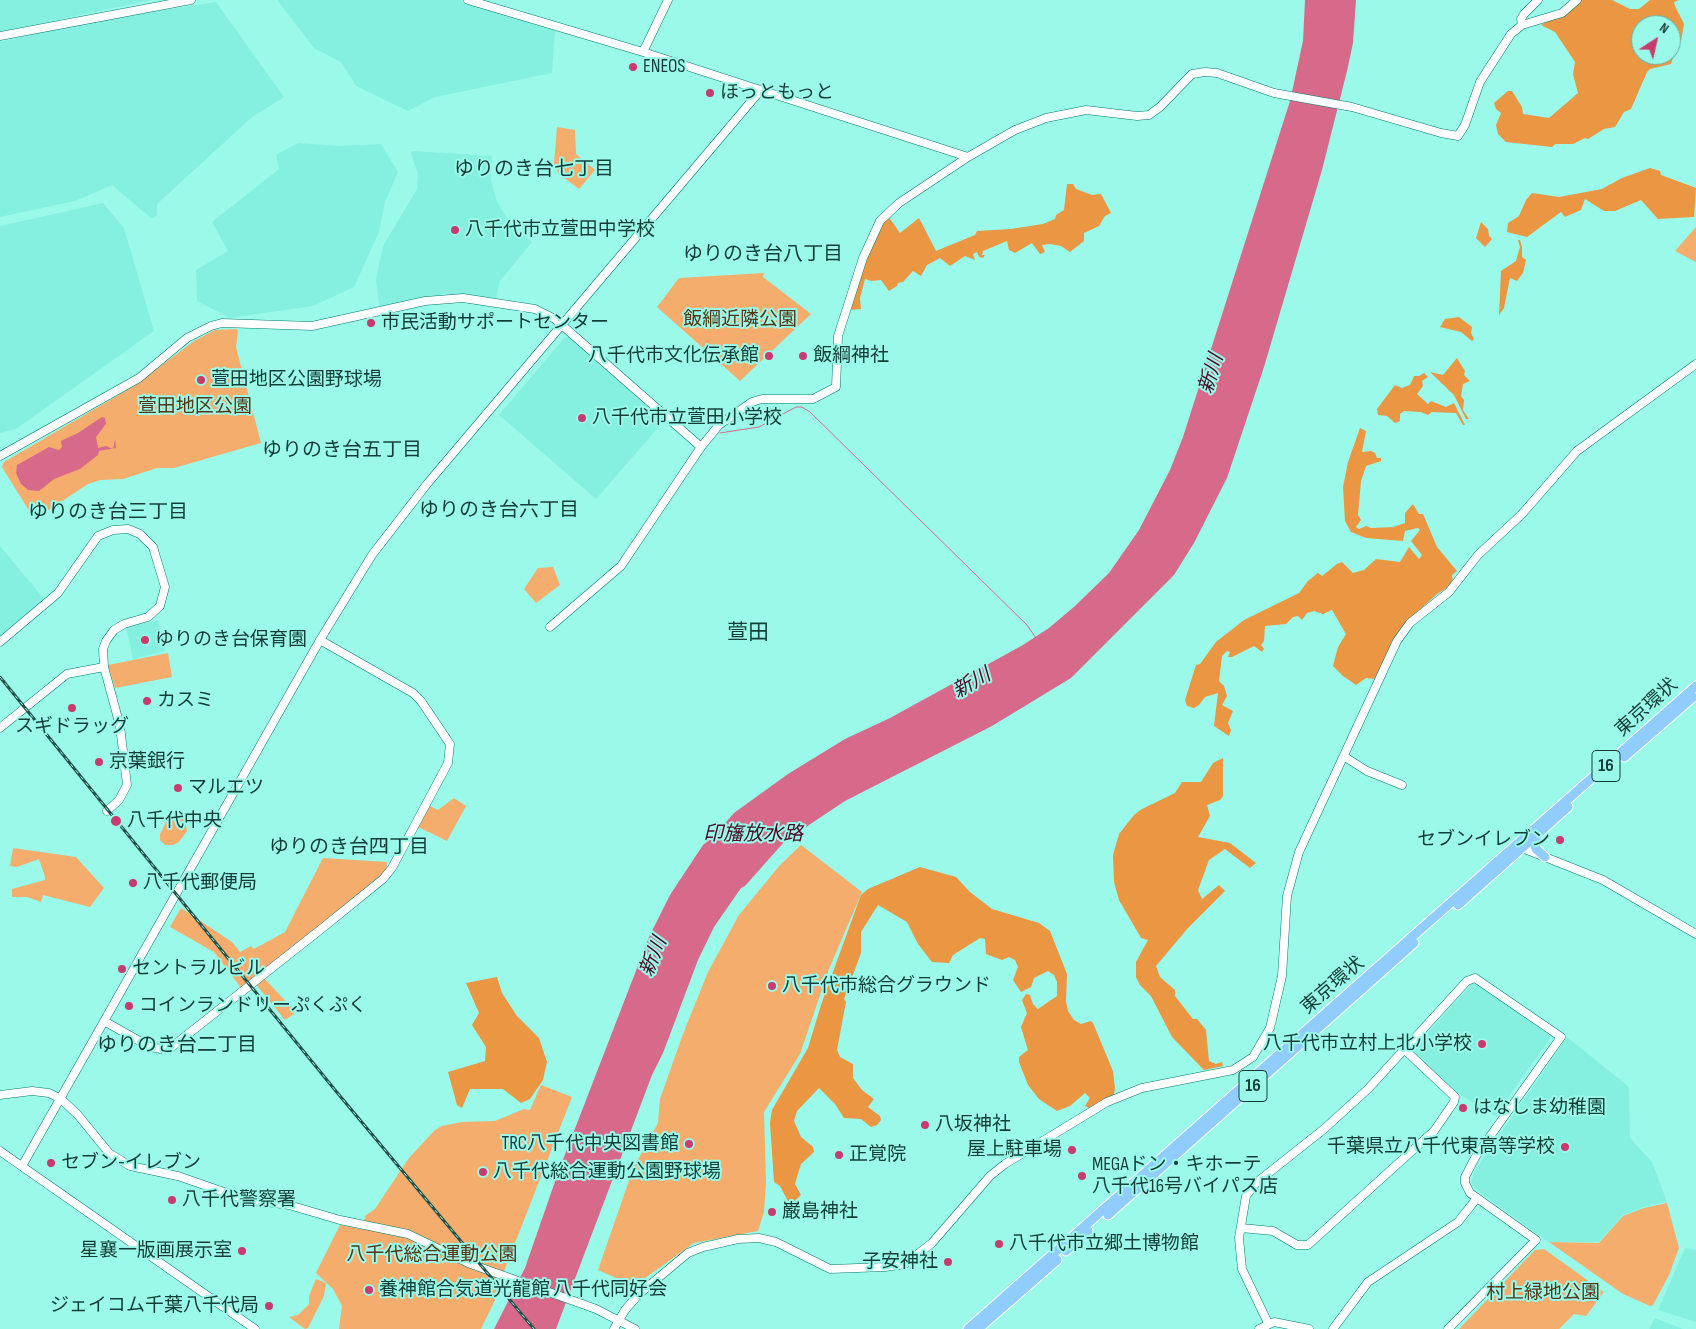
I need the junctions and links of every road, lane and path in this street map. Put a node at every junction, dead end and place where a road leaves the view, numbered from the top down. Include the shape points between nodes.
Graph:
1 (191, 0) edge
2 (468, 0) edge
3 (668, 0) edge
4 (1538, 0) edge
5 (1576, 0) edge
6 (1522, 25) junction
7 (0, 36) edge
8 (643, 52) junction
9 (760, 91) junction
10 (968, 158) junction
11 (562, 325) junction
12 (1696, 364) edge
13 (701, 447) junction
14 (0, 456) edge
15 (550, 627) dead end
16 (320, 640) junction
17 (0, 642) edge
18 (104, 667) junction
19 (1696, 686) edge
20 (1696, 694) edge
21 (0, 728) edge
22 (1344, 757) junction
23 (1402, 785) dead end
24 (107, 811) dead end
25 (1537, 836) junction
26 (1519, 847) junction
27 (1545, 857) junction
28 (1696, 934) edge
29 (104, 1021) junction
30 (1405, 1050) junction
31 (0, 1095) edge
32 (61, 1100) junction
33 (0, 1151) edge
34 (22, 1166) junction
35 (1477, 1198) junction
36 (1241, 1228) junction
37 (618, 1320) junction
38 (1268, 1323) junction
39 (255, 1329) edge
40 (614, 1329) edge
41 (635, 1329) edge
42 (968, 1329) edge
43 (978, 1329) edge
44 (1259, 1329) edge
45 (1309, 1329) edge
46 (1333, 1329) edge
47 (1448, 1329) edge

1 - 7 street
2 - 8 street
3 - 8 street
4 - 6 street via 1524,14
5 - 6 street via 1562,13
6 - 10 street via 1511,34 1480,82 1458,136 1349,106 1282,95 1218,73 1198,73 1192,74 1149,114 1137,116 1086,110 1046,118 1015,130
8 - 9 street
9 - 10 street
9 - 11 street
10 - 13 street via 899,203 880,221 863,258 838,336 836,387 814,399 762,399 752,402 719,425
11 - 13 street
11 - 14 street via 535,309 463,298 425,301 312,326 222,323 187,338 139,378
11 - 16 street via 411,504 372,555
12 - 22 street via 1577,452 1522,514 1478,555 1442,598 1410,623 1387,660
13 - 15 street via 622,566
16 - 29 street
16 - 29 street via 418,697 450,744 448,763 392,868 325,926 172,1046 150,1047
17 - 18 street via 58,593 96,538 112,530 128,530 140,534 153,547 165,595 154,614 118,627 109,635 103,649
18 - 21 street via 67,674
18 - 24 street via 120,726 127,786
19 - 26 highway, 東京環状 / 16
20 - 25 highway, 東京環状 / 16
22 - 23 street via 1367,771
22 - 37 street via 1292,876 1287,896 1282,976 1270,1028 1245,1063 1233,1070 1142,1088 1107,1102 1011,1159 990,1176 932,1243 905,1264 830,1269 776,1242 759,1238 738,1239 688,1253 639,1294
25 - 26 highway, 東京環状 / 16
25 - 27 highway via 1534,845
26 - 27 street
26 - 42 highway, 東京環状 / 16
26 - 43 highway, 東京環状 / 16
27 - 28 street via 1603,880
29 - 32 street
30 - 35 street via 1467,981 1475,978 1561,1037 1467,1170 1467,1188
30 - 36 street via 1324,1129 1252,1186 1244,1201
30 - 36 street via 1455,1097 1434,1131 1308,1246 1297,1246 1272,1231
31 - 32 street via 41,1091
32 - 34 street
32 - 37 street via 78,1115 109,1153 130,1166 178,1176 244,1199 289,1205 408,1234 505,1278
33 - 34 street
34 - 39 street
35 - 46 street via 1458,1222 1368,1282
35 - 47 street via 1536,1240
36 - 38 street via 1242,1269
37 - 40 street
37 - 41 street
38 - 44 street
38 - 45 street via 1280,1322

